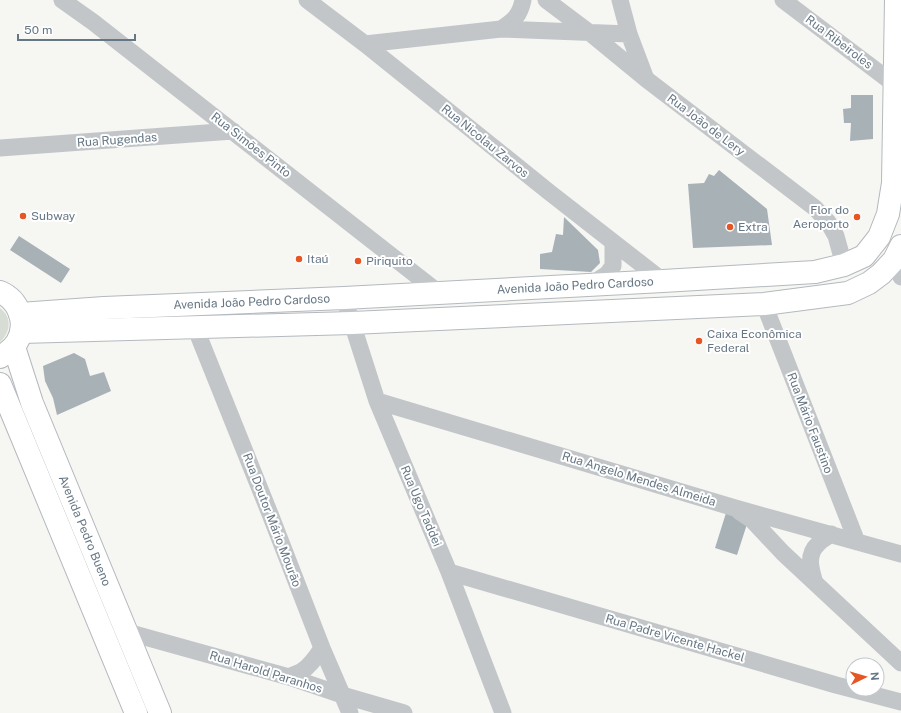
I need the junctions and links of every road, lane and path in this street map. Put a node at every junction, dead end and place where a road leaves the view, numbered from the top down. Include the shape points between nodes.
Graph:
1 (62, 0) edge
2 (307, 0) edge
3 (523, 0) edge
4 (546, 0) edge
5 (620, 0) edge
6 (784, 0) edge
7 (896, 0) edge
8 (501, 29) junction
9 (590, 33) junction
10 (630, 34) junction
11 (365, 44) junction
12 (646, 79) junction
13 (894, 84) junction
14 (233, 131) junction
15 (0, 148) edge
16 (613, 242) junction
17 (899, 261) edge
18 (844, 266) junction
19 (663, 281) junction
20 (592, 284) junction
21 (0, 292) edge
22 (439, 292) junction
23 (344, 298) junction
24 (764, 304) junction
25 (352, 323) junction
26 (195, 327) junction
27 (14, 337) edge
28 (0, 384) edge
29 (377, 401) junction
30 (735, 508) junction
31 (794, 524) junction
32 (831, 534) junction
33 (857, 542) junction
34 (783, 553) junction
35 (901, 554) edge
36 (449, 572) junction
37 (815, 583) junction
38 (127, 632) junction
39 (322, 648) junction
40 (901, 663) edge
41 (290, 677) junction
42 (342, 695) junction
43 (901, 702) edge
44 (380, 710) edge
45 (136, 713) edge
46 (160, 713) edge
47 (350, 713) edge
48 (404, 713) edge
49 (502, 713) edge

1 - 14 street, Rua Simões Pinto
2 - 11 street, Rua Nicolau Zarvos
3 - 8 street via 517,16
4 - 9 street, Rua João de Lery
5 - 10 street
6 - 13 street, Rua Ribeiroles
7 - 13 main road, Avenida João Pedro Cardoso
8 - 9 street
8 - 11 street
9 - 10 street
9 - 12 street, Rua João de Lery
10 - 12 street
11 - 16 street, Rua Nicolau Zarvos
12 - 18 street, Rua João de Lery via 815,208 836,236
13 - 18 main road, Avenida João Pedro Cardoso via 893,183 888,214 879,237 864,256
14 - 15 street, Rua Rugendas
14 - 22 street, Rua Simões Pinto
16 - 19 street, Rua Nicolau Zarvos
16 - 20 street via 613,266 607,274
17 - 24 main road, Avenida João Pedro Cardoso via 869,283 848,293
18 - 19 main road, Avenida João Pedro Cardoso via 815,272
19 - 20 main road, Avenida João Pedro Cardoso
20 - 22 main road, Avenida João Pedro Cardoso
21 - 27 main road, Avenida Pedro Bueno via 14,302
22 - 23 main road, Avenida João Pedro Cardoso
23 - 25 street, Rua Ugo Taddei
23 - 27 main road, Avenida João Pedro Cardoso via 104,308
24 - 25 main road, Avenida João Pedro Cardoso
24 - 33 street, Rua Mário Faustino
25 - 26 main road, Avenida João Pedro Cardoso
25 - 29 street, Rua Ugo Taddei
26 - 27 main road, Avenida João Pedro Cardoso
26 - 39 street, Rua Doutor Mário Mourão
27 - 38 main road, Avenida Pedro Bueno via 32,404
28 - 45 main road, Avenida Pedro Bueno
29 - 30 street, Rua Angelo Mendes Almeida
29 - 36 street, Rua Ugo Taddei
30 - 31 street, Rua Angelo Mendes Almeida
30 - 34 street via 752,520
31 - 32 street, Rua Angelo Mendes Almeida
31 - 34 street via 783,537
32 - 33 street, Rua Angelo Mendes Almeida
32 - 37 street via 817,544 810,559
33 - 35 street, Rua Angelo Mendes Almeida
34 - 37 street
36 - 43 street, Rua Padre Vicente Hackel
36 - 49 street, Rua Ugo Taddei
37 - 40 street
38 - 41 street, Rua Harold Paranhos
38 - 46 main road, Avenida Pedro Bueno
39 - 41 street via 311,663
39 - 42 street, Rua Doutor Mário Mourão
41 - 42 street, Rua Harold Paranhos
42 - 44 street, Rua Harold Paranhos
42 - 47 street, Rua Doutor Mário Mourão
44 - 48 street, Rua Harold Paranhos

